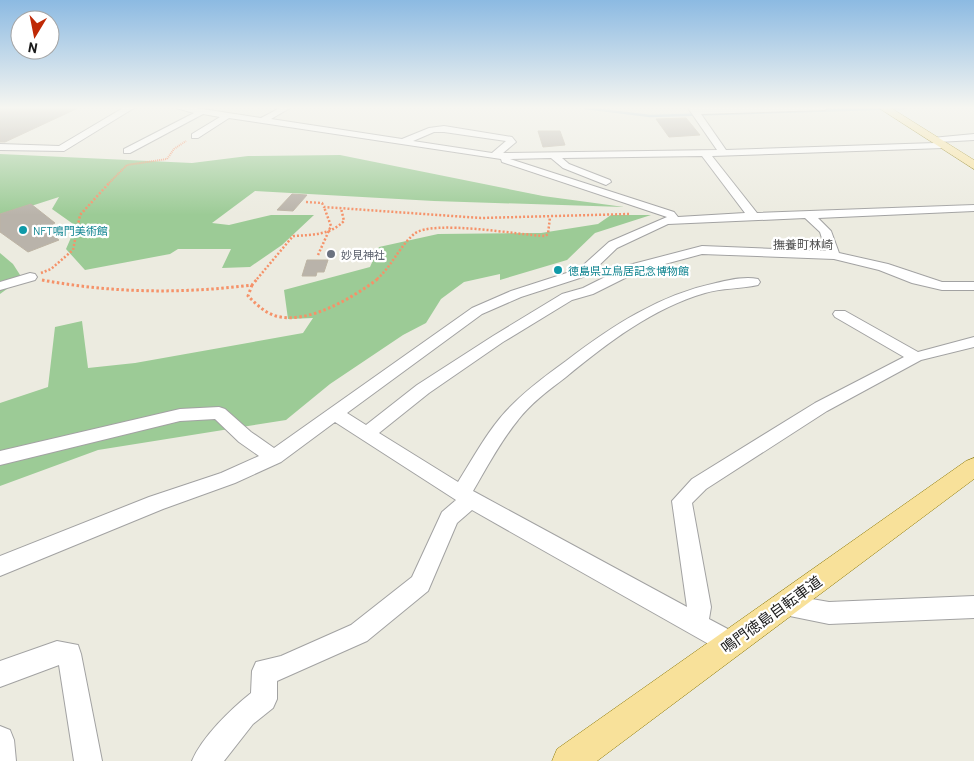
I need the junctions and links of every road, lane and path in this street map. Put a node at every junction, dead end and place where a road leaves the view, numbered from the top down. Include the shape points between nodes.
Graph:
1 (70, 144) edge
2 (141, 144) edge
3 (183, 144) edge
4 (419, 144) edge
5 (509, 144) edge
6 (717, 144) edge
7 (906, 144) edge
8 (941, 144) edge
9 (0, 147) edge
10 (126, 151) dead end
11 (704, 152) junction
12 (723, 152) junction
13 (553, 155) junction
14 (494, 156) junction
15 (974, 165) edge
16 (618, 196) junction
17 (306, 202) dead end
18 (324, 207) junction
19 (341, 208) junction
20 (974, 208) edge
21 (636, 214) dead end
22 (808, 215) junction
23 (753, 216) junction
24 (550, 217) junction
25 (674, 219) junction
26 (328, 233) junction
27 (318, 255) dead end
28 (834, 255) junction
29 (30, 277) junction
30 (753, 282) dead end
31 (252, 285) junction
32 (0, 286) edge
33 (974, 286) edge
34 (840, 314) dead end
35 (974, 342) edge
36 (916, 356) junction
37 (334, 413) junction
38 (368, 433) junction
39 (274, 456) junction
40 (0, 458) edge
41 (974, 467) edge
42 (466, 496) junction
43 (0, 566) edge
44 (783, 605) junction
45 (974, 607) edge
46 (696, 625) junction
47 (730, 643) junction
48 (0, 674) edge
49 (0, 740) edge
50 (2, 761) edge
51 (88, 761) edge
52 (206, 761) edge
53 (569, 761) edge

1 - 9 street via 61,149
2 - 10 street
3 - 29 path via 174,149 168,159 127,166 80,215 73,250 52,269
4 - 14 street
5 - 14 street
6 - 12 street
7 - 12 street
8 - 15 main road
11 - 12 street
11 - 13 street
11 - 23 street
13 - 14 street
13 - 16 street via 566,166 614,185
14 - 16 street
16 - 25 street via 670,214
17 - 18 path via 322,203
18 - 19 path
18 - 26 path via 332,226
19 - 24 path via 481,218
19 - 26 path via 344,221
20 - 22 street
21 - 24 path
22 - 23 street
22 - 28 street via 825,231
23 - 25 street
24 - 31 path via 548,234 544,236 453,228 420,231 410,238 380,277 340,303 300,317 278,317 262,309 248,296
25 - 37 street via 613,245 584,272 516,294 477,311
26 - 27 path
26 - 31 path via 293,236
28 - 33 street via 942,286
28 - 38 street via 702,250 634,268 567,298 498,339 423,390
29 - 31 path via 139,293 194,292
29 - 32 street
30 - 42 street via 728,282 700,289 634,319 608,336 542,387 506,422
34 - 36 street
35 - 36 street
36 - 46 street via 822,407 699,484 682,501 699,607
37 - 38 street
37 - 39 street
38 - 42 street
39 - 40 street via 245,437 219,413 180,414
39 - 43 street via 228,478 156,503
41 - 44 main road, 鳴門徳島自転車道
42 - 46 street
42 - 52 street via 450,518 420,584 359,633 282,668 265,671 264,699 244,715
44 - 45 street via 829,613
44 - 47 main road, 鳴門徳島自転車道
46 - 47 street
47 - 53 main road, 鳴門徳島自転車道
48 - 51 street via 57,653 69,654
49 - 50 street

